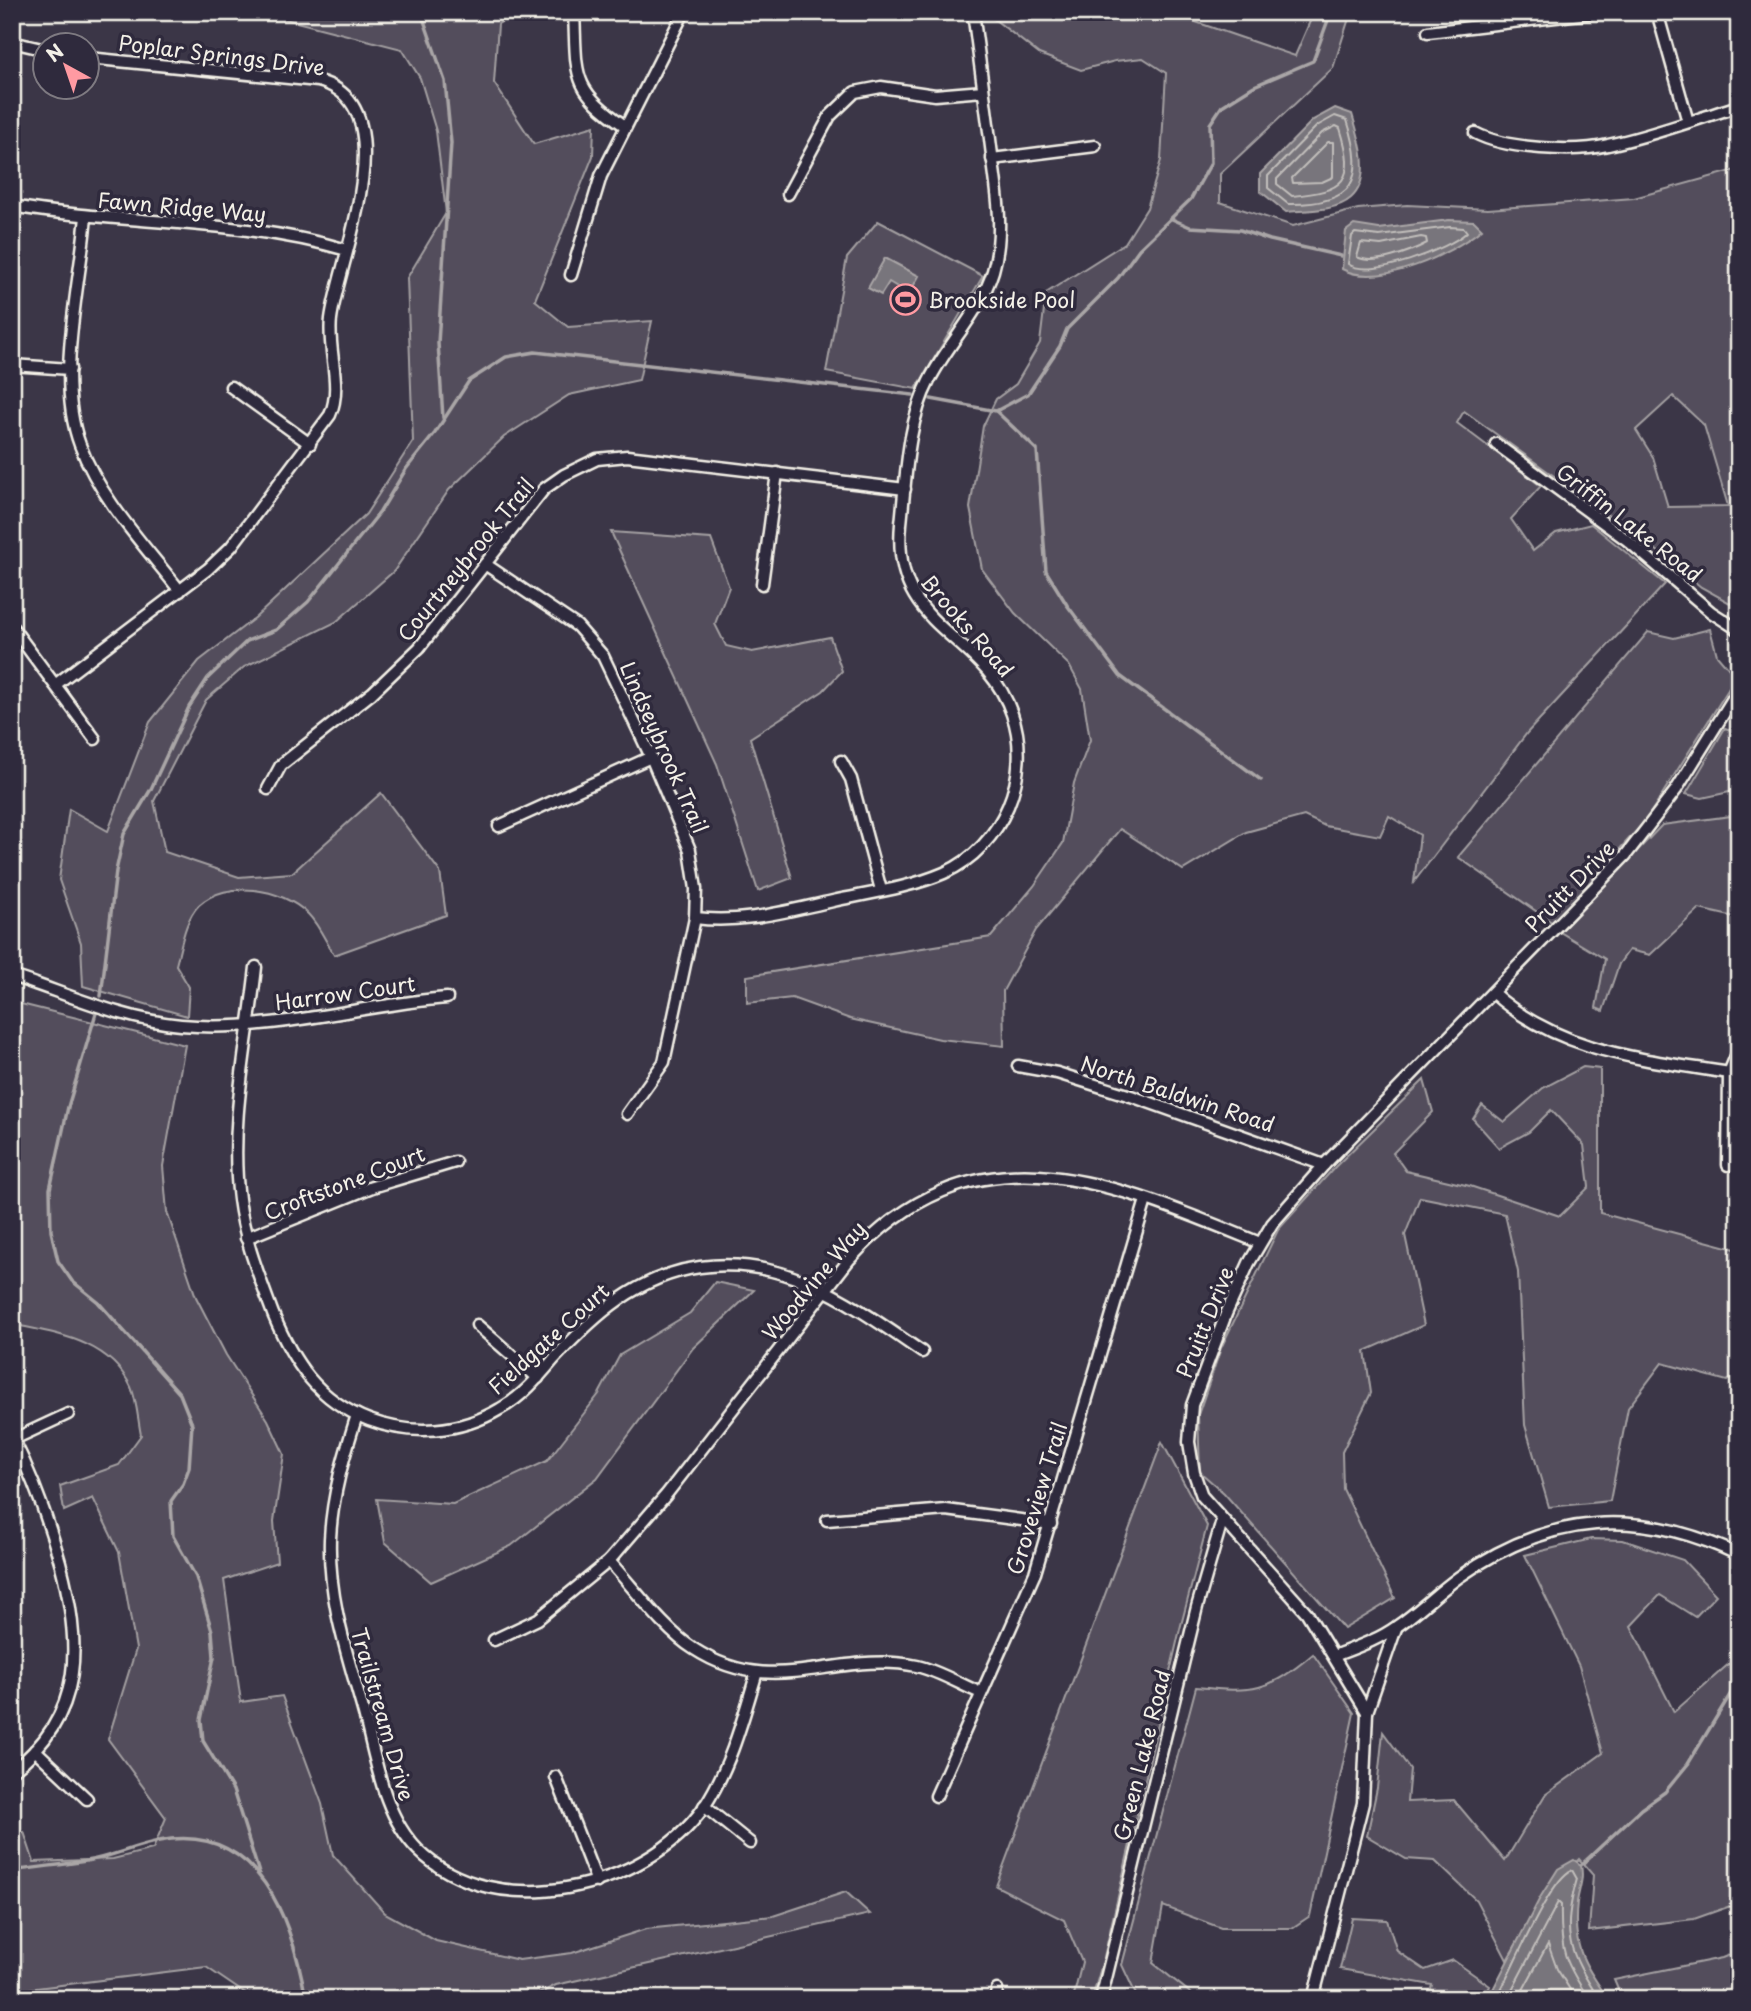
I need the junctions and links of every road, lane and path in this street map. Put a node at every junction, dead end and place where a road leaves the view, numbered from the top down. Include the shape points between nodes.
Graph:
1 (574, 12) edge
2 (684, 12) edge
3 (973, 12) edge
4 (1598, 12) edge
5 (1657, 12) edge
6 (1428, 32) dead end
7 (12, 42) edge
8 (32, 47) edge
9 (102, 59) edge
10 (984, 91) junction
11 (1739, 106) edge
12 (1688, 122) junction
13 (625, 126) junction
14 (1475, 133) dead end
15 (1095, 146) dead end
16 (992, 159) junction
17 (788, 194) dead end
18 (12, 206) edge
19 (86, 216) junction
20 (346, 250) junction
21 (571, 275) dead end
22 (12, 365) edge
23 (69, 369) junction
24 (231, 387) dead end
25 (1496, 443) dead end
26 (310, 444) junction
27 (776, 473) junction
28 (905, 489) junction
29 (485, 564) junction
30 (762, 584) dead end
31 (180, 591) junction
32 (12, 627) edge
33 (1739, 630) edge
34 (55, 685) junction
35 (1739, 689) edge
36 (95, 739) dead end
37 (651, 757) junction
38 (841, 761) dead end
39 (268, 789) dead end
40 (499, 825) dead end
41 (881, 890) junction
42 (695, 918) junction
43 (256, 967) dead end
44 (12, 976) edge
45 (1493, 993) junction
46 (447, 998) dead end
47 (250, 1024) junction
48 (1739, 1049) edge
49 (1018, 1066) dead end
50 (1729, 1073) junction
51 (626, 1114) dead end
52 (455, 1162) dead end
53 (1324, 1165) junction
54 (1728, 1165) dead end
55 (1146, 1200) junction
56 (246, 1238) junction
57 (1261, 1242) junction
58 (826, 1290) junction
59 (477, 1325) dead end
60 (922, 1352) dead end
61 (538, 1378) junction
62 (68, 1414) dead end
63 (358, 1415) junction
64 (13, 1438) edge
65 (827, 1520) dead end
66 (1222, 1521) junction
67 (1051, 1524) junction
68 (1739, 1555) edge
69 (609, 1561) junction
70 (1396, 1628) junction
71 (494, 1640) dead end
72 (1334, 1656) junction
73 (756, 1675) junction
74 (981, 1693) junction
75 (1367, 1712) junction
76 (35, 1750) junction
77 (12, 1771) edge
78 (556, 1777) dead end
79 (936, 1796) dead end
80 (87, 1799) dead end
81 (704, 1806) junction
82 (750, 1843) dead end
83 (597, 1882) junction
84 (1101, 1999) edge
85 (1313, 1999) edge

1 - 13 street via 582,86 596,106
2 - 13 street
3 - 10 street, Brooks Road
4 - 6 street
5 - 12 street
7 - 8 street
9 - 20 street, Poplar Springs Drive via 318,81 344,94 358,115 363,172
10 - 16 street, Brooks Road
10 - 17 street via 935,95 881,87 855,92 830,116
11 - 12 street
12 - 14 street via 1606,146 1517,147 1493,143
13 - 21 street via 591,201
15 - 16 street
16 - 28 street, Brooks Road via 1000,223 993,269 979,303 925,390
18 - 19 street, Fawn Ridge Way
19 - 20 street, Fawn Ridge Way via 273,234
19 - 23 street
20 - 26 street, Poplar Springs Drive via 330,324 334,403
22 - 23 street
23 - 31 street via 72,414 86,460
24 - 26 street
25 - 33 street, Griffin Lake Road
26 - 31 street, Poplar Springs Drive via 231,547
27 - 28 street, Courtneybrook Trail
27 - 29 street, Courtneybrook Trail via 627,456 597,460 564,474 544,489
27 - 30 street
28 - 41 street, Brooks Road via 900,546 905,583 931,618 982,666 1004,695 1014,723 1019,763 1006,812 978,850 947,872
29 - 37 street, Lindseybrook Trail via 559,612 591,640 612,672
29 - 39 street, Courtneybrook Trail via 405,664 281,765
31 - 34 street, Poplar Springs Drive
32 - 34 street
34 - 36 street
35 - 45 street, Pruitt Drive via 1642,835
37 - 40 street
37 - 42 street, Lindseybrook Trail via 690,850
38 - 41 street via 851,779
41 - 42 street, Brooks Road via 752,919
42 - 51 street, Lindseybrook Trail via 664,1062
43 - 47 street, Fieldgate Court
44 - 47 street, Harrow Court via 153,1021 205,1027
45 - 50 street via 1519,1016 1585,1046
45 - 53 street, Pruitt Drive
46 - 47 street, Harrow Court
47 - 56 street, Fieldgate Court via 236,1155
48 - 50 street
49 - 53 street, North Baldwin Road via 1131,1096
50 - 54 street
52 - 56 street, Croftstone Court via 372,1187
53 - 57 street, Pruitt Drive
55 - 57 street, Woodvine Way
55 - 58 street, Woodvine Way via 1061,1176 1013,1175 965,1182 922,1200 884,1225
55 - 67 street, Groveview Trail
56 - 63 street, Fieldgate Court via 295,1361 324,1394
57 - 66 street, Pruitt Drive via 1226,1314 1190,1413 1194,1473 1202,1496
58 - 60 street, Fieldgate Court
58 - 61 street, Fieldgate Court via 793,1275 745,1266 697,1268 660,1277 608,1305
58 - 69 street, Woodvine Way
59 - 61 street
61 - 63 street, Fieldgate Court via 500,1409 452,1427 399,1429
62 - 64 street
63 - 83 street, Trailstream Drive via 333,1502 331,1579 339,1629 395,1819 418,1850 466,1879 534,1891
64 - 76 street via 54,1542 76,1637 66,1700
65 - 67 street via 946,1510
66 - 72 street, Pruitt Drive via 1285,1586
66 - 84 street, Green Lake Road
67 - 74 street, Groveview Trail via 1035,1573
68 - 70 street via 1671,1529 1625,1521 1578,1525 1521,1541 1490,1557
69 - 71 street, Woodvine Way via 538,1619
69 - 73 street via 693,1649
70 - 72 street
70 - 75 street
72 - 75 street
73 - 74 street via 864,1664 918,1666
73 - 81 street, Trailstream Drive via 726,1766
74 - 79 street, Groveview Trail
75 - 85 street via 1363,1803
76 - 77 street
76 - 80 street
78 - 83 street
81 - 82 street
81 - 83 street, Trailstream Drive via 657,1852

